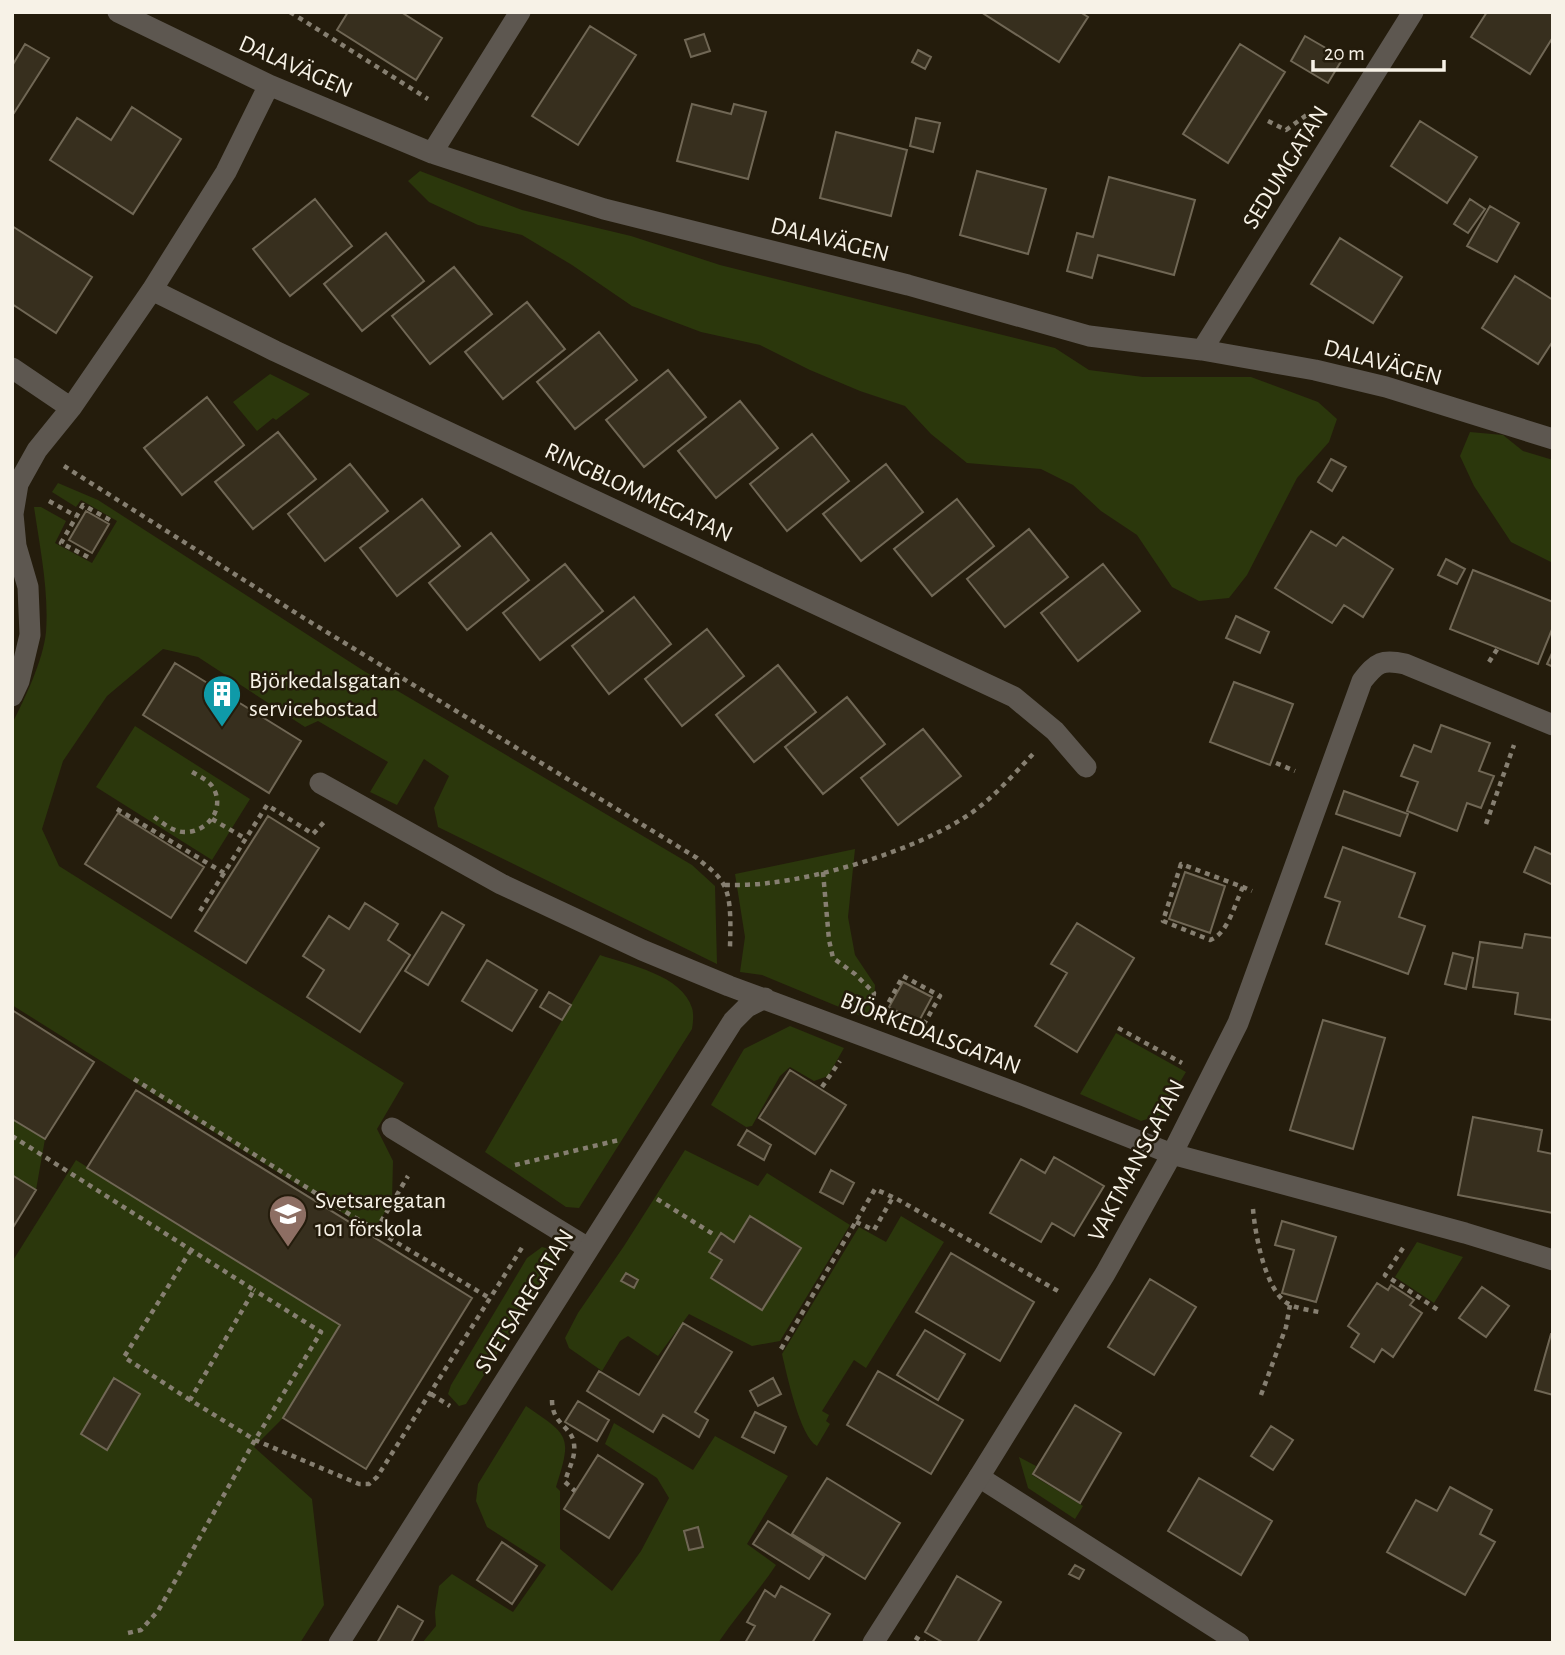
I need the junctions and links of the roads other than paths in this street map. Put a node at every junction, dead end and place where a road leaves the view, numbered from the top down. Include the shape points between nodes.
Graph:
1 (118, 12) edge
2 (520, 12) edge
3 (1413, 12) edge
4 (270, 85) junction
5 (432, 153) junction
6 (152, 290) junction
7 (1202, 350) junction
8 (12, 368) edge
9 (71, 408) junction
10 (1553, 439) edge
11 (12, 696) edge
12 (1553, 725) edge
13 (1086, 767) dead end
14 (320, 783) dead end
15 (765, 998) junction
16 (393, 1128) dead end
17 (1172, 1154) junction
18 (588, 1248) junction
19 (1553, 1260) edge
20 (979, 1477) junction
21 (339, 1643) edge
22 (873, 1643) edge
23 (1240, 1643) edge

1 - 4 street, DALAVÄGEN
2 - 5 street
3 - 7 street, SEDUMGATAN
4 - 5 street, DALAVÄGEN
4 - 6 street via 226,172
5 - 7 street, DALAVÄGEN via 604,209 1089,336
6 - 9 street
6 - 13 street, RINGBLOMMEGATAN via 1014,697 1055,731
7 - 10 street, DALAVÄGEN via 1386,387
8 - 9 street
9 - 11 street via 25,469 15,496 16,546 28,587 30,635
12 - 17 street, VAKTMANSGATAN via 1405,664 1387,660 1373,667 1355,697 1238,1023
14 - 15 street, BJÖRKEDALSGATAN via 501,884 642,950
15 - 17 street, BJÖRKEDALSGATAN
15 - 18 street, SVETSAREGATAN via 733,1021
16 - 18 street
17 - 19 street, BJÖRKEDALSGATAN
17 - 20 street, VAKTMANSGATAN
18 - 21 street, SVETSAREGATAN
20 - 22 street, VAKTMANSGATAN
20 - 23 street

